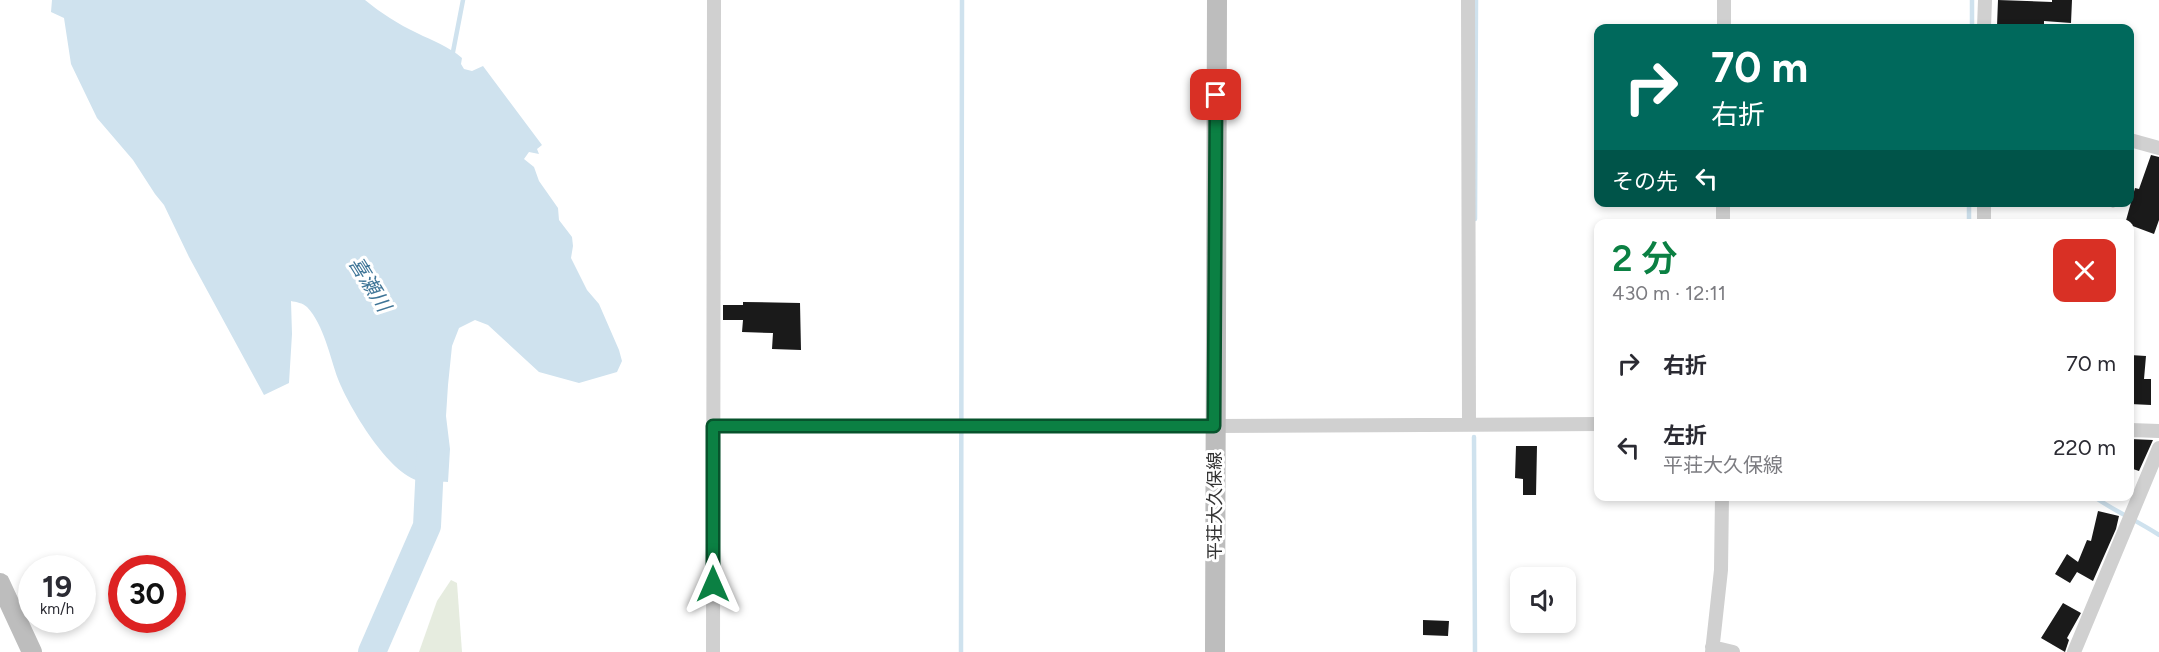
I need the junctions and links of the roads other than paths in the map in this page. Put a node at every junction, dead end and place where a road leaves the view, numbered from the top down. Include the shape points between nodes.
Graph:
1 (714, 0) edge
2 (1216, 0) edge
3 (1468, 0) edge
4 (1724, 0) edge
5 (1985, 0) edge
6 (1724, 24) edge
7 (1984, 24) edge
8 (2134, 141) edge
9 (2159, 148) edge
10 (1594, 424) edge
11 (1469, 425) junction
12 (713, 426) junction
13 (1214, 426) junction
14 (2134, 430) edge
15 (2159, 430) edge
16 (2159, 448) edge
17 (1722, 501) edge
18 (0, 583) edge
19 (1712, 650) edge
20 (33, 652) edge
21 (713, 652) edge
22 (1215, 652) edge
23 (1733, 652) edge
24 (2074, 652) edge

1 - 12 street
2 - 13 main road, 平荘大久保線
3 - 11 street
4 - 6 street
5 - 7 street
8 - 9 street
10 - 11 street
11 - 13 street
12 - 13 street
12 - 21 street
13 - 22 main road, 平荘大久保線
14 - 15 street
16 - 24 street
17 - 19 street via 1721,570
18 - 20 main road
19 - 23 street

